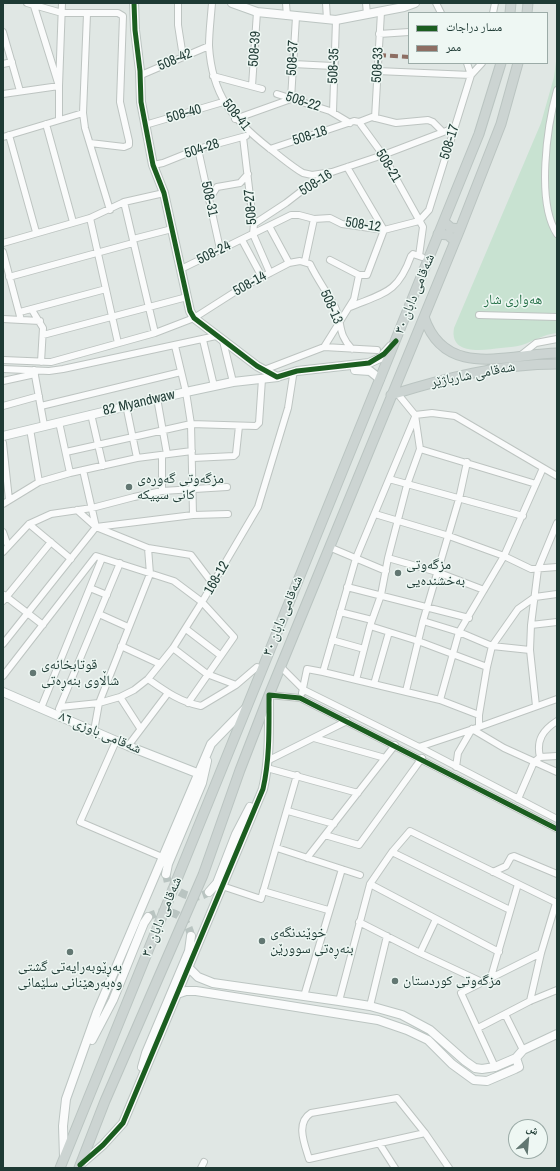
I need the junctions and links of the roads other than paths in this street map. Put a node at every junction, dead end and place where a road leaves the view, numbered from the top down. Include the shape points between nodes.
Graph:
1 (27, 3) edge
2 (62, 3) edge
3 (134, 3) edge
4 (178, 3) edge
5 (212, 3) edge
6 (232, 3) edge
7 (286, 3) edge
8 (326, 3) edge
9 (366, 3) edge
10 (415, 3) edge
11 (436, 3) edge
12 (404, 5) edge
13 (34, 6) junction
14 (62, 12) junction
15 (257, 12) junction
16 (381, 12) junction
17 (440, 12) edge
18 (87, 14) junction
19 (368, 14) junction
20 (287, 16) junction
21 (296, 17) junction
22 (331, 20) junction
23 (3, 32) edge
24 (408, 32) edge
25 (379, 34) junction
26 (209, 46) junction
27 (183, 58) junction
28 (12, 62) junction
29 (3, 64) edge
30 (293, 64) junction
31 (467, 64) edge
32 (481, 64) edge
33 (501, 64) edge
34 (518, 64) edge
35 (333, 66) junction
36 (377, 71) junction
37 (141, 75) junction
38 (471, 75) junction
39 (214, 76) junction
40 (59, 86) junction
41 (252, 86) junction
42 (262, 89) dead end
43 (557, 90) edge
44 (20, 91) junction
45 (3, 94) edge
46 (277, 94) dead end
47 (292, 99) junction
48 (223, 102) junction
49 (333, 112) junction
50 (83, 113) junction
51 (375, 118) junction
52 (235, 119) junction
53 (59, 120) junction
54 (359, 122) junction
55 (350, 123) junction
56 (46, 124) junction
57 (145, 125) junction
58 (454, 128) junction
59 (443, 132) junction
60 (251, 134) junction
61 (6, 136) edge
62 (243, 137) junction
63 (90, 143) junction
64 (270, 148) junction
65 (198, 149) junction
66 (383, 155) junction
67 (153, 165) junction
68 (347, 167) junction
69 (332, 172) junction
70 (248, 174) junction
71 (164, 193) junction
72 (209, 200) junction
73 (124, 202) junction
74 (110, 210) junction
75 (90, 218) junction
76 (314, 219) junction
77 (419, 221) junction
78 (73, 222) junction
79 (444, 222) junction
80 (254, 224) junction
81 (269, 226) junction
82 (460, 229) junction
83 (172, 230) junction
84 (384, 230) junction
85 (36, 232) junction
86 (253, 234) junction
87 (438, 234) junction
88 (557, 234) edge
89 (242, 240) junction
90 (133, 241) junction
91 (455, 241) junction
92 (3, 242) edge
93 (220, 249) junction
94 (3, 252) edge
95 (97, 253) junction
96 (419, 256) junction
97 (330, 260) dead end
98 (428, 260) junction
99 (308, 262) junction
100 (289, 263) junction
101 (181, 269) junction
102 (270, 273) junction
103 (359, 275) junction
104 (9, 277) junction
105 (262, 278) junction
106 (106, 289) junction
107 (187, 297) junction
108 (350, 307) junction
109 (148, 308) junction
110 (32, 310) junction
111 (20, 312) junction
112 (479, 314) dead end
113 (112, 316) junction
114 (424, 317) junction
115 (557, 317) edge
116 (3, 318) edge
117 (194, 318) junction
118 (21, 320) junction
119 (40, 321) junction
120 (341, 322) junction
121 (155, 333) junction
122 (43, 335) junction
123 (219, 339) junction
124 (557, 339) edge
125 (203, 340) junction
126 (396, 341) junction
127 (118, 343) junction
128 (175, 346) junction
129 (324, 347) junction
130 (352, 349) junction
131 (377, 350) dead end
132 (557, 353) edge
133 (521, 355) junction
134 (3, 360) edge
135 (55, 361) junction
136 (41, 362) junction
137 (557, 364) edge
138 (3, 369) edge
139 (57, 370) junction
140 (34, 372) junction
141 (181, 372) junction
142 (263, 374) junction
143 (294, 376) junction
144 (277, 377) junction
145 (380, 379) junction
146 (3, 381) edge
147 (233, 382) junction
148 (214, 386) junction
149 (186, 392) junction
150 (394, 394) junction
151 (39, 396) junction
152 (156, 398) junction
153 (126, 405) junction
154 (3, 406) edge
155 (41, 406) junction
156 (91, 414) junction
157 (415, 415) junction
158 (59, 422) junction
159 (191, 424) junction
160 (44, 425) junction
161 (240, 426) junction
162 (30, 429) junction
163 (162, 430) junction
164 (3, 436) edge
165 (133, 437) junction
166 (3, 443) edge
167 (98, 445) junction
168 (420, 449) junction
169 (192, 451) junction
170 (66, 452) junction
171 (164, 454) junction
172 (138, 458) junction
173 (193, 458) junction
174 (466, 462) junction
175 (103, 466) junction
176 (544, 468) junction
177 (83, 470) junction
178 (70, 473) junction
179 (557, 476) edge
180 (389, 479) junction
181 (40, 482) junction
182 (536, 484) junction
183 (407, 485) junction
184 (227, 487) dead end
185 (192, 489) junction
186 (162, 491) junction
187 (460, 499) junction
188 (6, 502) edge
189 (92, 508) junction
190 (77, 510) junction
191 (228, 514) dead end
192 (374, 514) junction
193 (193, 515) junction
194 (523, 516) junction
195 (397, 521) junction
196 (557, 523) edge
197 (29, 524) junction
198 (96, 527) junction
199 (3, 532) edge
200 (449, 536) junction
201 (51, 542) junction
202 (8, 546) junction
203 (329, 547) junction
204 (148, 548) junction
205 (3, 552) edge
206 (504, 556) junction
207 (102, 558) junction
208 (356, 558) junction
209 (388, 558) junction
210 (71, 559) junction
211 (120, 563) junction
212 (557, 567) edge
213 (303, 568) junction
214 (538, 569) junction
215 (386, 571) junction
216 (437, 572) junction
217 (150, 574) junction
218 (317, 576) junction
219 (213, 584) junction
220 (348, 587) junction
221 (90, 588) junction
222 (294, 588) junction
223 (484, 590) junction
224 (310, 594) junction
225 (557, 594) edge
226 (107, 595) junction
227 (381, 595) junction
228 (535, 596) junction
229 (4, 597) edge
230 (202, 602) junction
231 (427, 608) junction
232 (340, 612) junction
233 (28, 613) junction
234 (99, 614) junction
235 (469, 618) junction
236 (423, 621) junction
237 (557, 622) edge
238 (371, 623) junction
239 (43, 625) junction
240 (531, 625) junction
241 (128, 627) junction
242 (186, 629) junction
243 (388, 632) junction
244 (459, 632) junction
245 (332, 640) junction
246 (418, 641) junction
247 (3, 644) edge
248 (121, 646) junction
249 (492, 646) junction
250 (173, 648) junction
251 (364, 649) junction
252 (530, 650) junction
253 (454, 654) junction
254 (220, 655) junction
255 (160, 664) junction
256 (487, 666) junction
257 (281, 667) junction
258 (261, 669) junction
259 (323, 672) junction
260 (207, 674) junction
261 (3, 676) edge
262 (148, 679) junction
263 (356, 680) junction
264 (374, 684) junction
265 (236, 685) junction
266 (304, 690) junction
267 (406, 691) junction
268 (3, 692) edge
269 (168, 693) junction
270 (269, 695) junction
271 (120, 697) junction
272 (300, 698) junction
273 (557, 699) edge
274 (440, 700) junction
275 (99, 703) junction
276 (188, 703) junction
277 (536, 706) junction
278 (246, 707) junction
279 (41, 708) junction
280 (58, 711) junction
281 (479, 715) junction
282 (347, 721) junction
283 (557, 721) edge
284 (479, 727) junction
285 (140, 728) junction
286 (472, 729) junction
287 (94, 731) junction
288 (314, 738) junction
289 (116, 741) junction
290 (211, 744) junction
291 (395, 745) junction
292 (128, 746) junction
293 (419, 747) junction
294 (557, 756) edge
295 (540, 757) junction
296 (385, 758) junction
297 (422, 758) junction
298 (534, 762) junction
299 (267, 764) junction
300 (456, 767) junction
301 (557, 772) edge
302 (197, 773) junction
303 (297, 775) junction
304 (266, 777) junction
305 (358, 793) junction
306 (518, 799) junction
307 (288, 811) junction
308 (557, 819) edge
309 (334, 824) junction
310 (557, 829) edge
311 (325, 835) junction
312 (277, 848) junction
313 (392, 852) junction
314 (162, 857) junction
315 (307, 858) junction
316 (342, 869) junction
317 (493, 872) junction
318 (166, 874) dead end
319 (557, 874) edge
320 (360, 875) dead end
321 (370, 884) junction
322 (518, 884) junction
323 (222, 886) junction
324 (263, 891) junction
325 (209, 892) dead end
326 (557, 903) edge
327 (328, 910) junction
328 (510, 910) junction
329 (148, 917) dead end
330 (436, 919) junction
331 (359, 922) junction
332 (191, 936) tunnel mouth
333 (387, 936) junction
334 (498, 952) junction
335 (541, 953) junction
336 (420, 954) junction
337 (188, 967) junction
338 (491, 977) junction
339 (482, 982) junction
340 (265, 990) junction
341 (557, 990) edge
342 (177, 994) junction
343 (304, 996) junction
344 (530, 1000) junction
345 (262, 1001) junction
346 (339, 1001) junction
347 (370, 1006) junction
348 (505, 1014) junction
349 (478, 1028) junction
350 (557, 1034) edge
351 (439, 1037) junction
352 (434, 1045) junction
353 (523, 1050) junction
354 (516, 1058) junction
355 (79, 1063) junction
356 (495, 1067) junction
357 (133, 1100) junction
358 (425, 1133) junction
359 (379, 1144) junction
360 (62, 1164) edge
361 (80, 1166) edge
362 (395, 1168) edge
363 (449, 1168) edge

1 - 13 street
2 - 14 street
3 - 37 street
4 - 27 street
5 - 26 street, 508-41
6 - 15 street
7 - 20 street
8 - 22 street, 508-35
9 - 19 street
10 - 12 street
11 - 17 street
12 - 16 street
13 - 14 street
13 - 40 street
14 - 18 street
14 - 40 street
15 - 20 street
15 - 41 street, 508-39
16 - 19 street
16 - 25 street, 508-33
18 - 50 street
18 - 63 street via 118,13 123,16 120,102 130,141 129,146 124,147
19 - 22 street
20 - 21 street
21 - 22 street
21 - 30 street, 508-37
22 - 35 street, 508-35
23 - 28 street
24 - 25 street
25 - 36 street, 508-33
26 - 27 street, 508-42
26 - 39 street, 508-41
27 - 37 street, 508-42
28 - 29 street
28 - 44 street
30 - 35 street
30 - 47 street, 508-37
31 - 38 street
32 - 38 street
33 - 79 main road, شەقامی دابان ٣٠ via 481,130
34 - 82 main road, شەقامی دابان ٣٠ via 501,124
35 - 49 street, 508-35
36 - 38 street
36 - 51 street, 508-33
37 - 57 street via 140,91
38 - 58 street, 508-17
39 - 41 street
39 - 48 street, 508-41
40 - 44 street
40 - 53 street
41 - 42 street
43 - 88 street via 546,154 545,184 549,216
44 - 45 street
46 - 47 street, 508-22
47 - 49 street, 508-22
47 - 52 street
48 - 52 street, 508-41
48 - 57 street, 508-40
49 - 55 street, 508-22
50 - 53 street
50 - 63 street
51 - 54 street
51 - 59 street via 396,123 428,120
52 - 60 street, 508-41
53 - 56 street
54 - 55 street
54 - 66 street, 508-21
55 - 64 street, 508-18
56 - 61 street
56 - 78 street
57 - 67 street
58 - 59 street, 508-16
58 - 77 street, 508-17 via 430,210
59 - 66 street, 508-16
60 - 62 street, 504-28
60 - 64 street, 508-41
61 - 85 street
62 - 65 street, 504-28
62 - 70 street, 508-27
63 - 74 street
64 - 69 street, 508-41 via 307,175
65 - 67 street, 504-28
65 - 72 street, 508-31
66 - 68 street, 508-16
66 - 77 street, 508-21
67 - 71 street
68 - 69 street, 508-16
68 - 84 street
69 - 80 street, 508-16
70 - 72 street via 240,183 218,187
70 - 80 street, 508-27
71 - 73 street
71 - 83 street
72 - 93 street, 508-31
73 - 74 street
73 - 90 street
74 - 75 street
75 - 78 street
75 - 95 street
76 - 81 street, 508-12 via 291,215
76 - 84 street, 508-12 via 330,218 342,224
76 - 99 street
77 - 84 street, 508-12
77 - 96 street via 423,227
78 - 85 street
79 - 82 main road via 451,228
79 - 87 main road, شەقامی دابان ٣٠
80 - 86 street, 508-27
81 - 86 street, 508-24
81 - 100 street, 508-27
82 - 91 main road, شەقامی دابان ٣٠
83 - 90 street
83 - 101 street
84 - 103 street via 368,273 364,276
85 - 92 street
86 - 89 street, 508-24
86 - 102 street, 508-27
87 - 91 main road via 448,235
87 - 98 main road, شەقامی دابان ٣٠
89 - 93 street, 508-24
89 - 105 street
90 - 95 street
90 - 109 street
91 - 114 main road, شەقامی دابان ٣٠
93 - 101 street, 508-24
94 - 104 street
95 - 104 street
95 - 106 street
96 - 98 street
96 - 108 street via 411,256 405,273 394,287 384,294
97 - 103 street
98 - 126 main road, شەقامی دابان ٣٠
99 - 100 street, 508-14
99 - 120 street, 508-13
100 - 102 street, 508-14
101 - 107 street
102 - 105 street, 508-14
103 - 108 street
104 - 111 street
105 - 117 street, 508-14 via 241,288
106 - 110 street
106 - 113 street
107 - 109 street
107 - 117 street
108 - 120 street
109 - 113 street
109 - 121 street
110 - 111 street
110 - 119 street
111 - 118 street
112 - 115 street
113 - 122 street
113 - 127 street
114 - 133 main road, شەقامی شارباژێر via 433,337 443,348 454,354 476,359
114 - 150 main road, شەقامی دابان ٣٠
116 - 118 street
117 - 121 street, 508-14
117 - 123 street
118 - 119 street
119 - 122 street via 44,328
120 - 129 street
120 - 130 street, 508-13 via 341,333
121 - 127 street, 508-14
122 - 136 street
123 - 125 street
123 - 142 street
123 - 147 street
124 - 133 street via 536,343
125 - 128 street
125 - 148 street
126 - 144 street via 384,354 369,363 297,371
126 - 145 main road, شەقامی دابان ٣٠
127 - 135 street, 508-14
128 - 139 street
128 - 141 street
129 - 130 street
129 - 142 street
130 - 131 street
132 - 133 main road, شەقامی شارباژێر
134 - 136 street, 508-14
135 - 136 street, 508-14
135 - 139 street
137 - 150 main road, شەقامی شارباژێر via 508,367 472,373
138 - 140 street
139 - 140 street
140 - 146 street
140 - 151 street
141 - 149 street
141 - 155 street
142 - 144 street, 82 Myandwaw
142 - 147 street, 82 Myandwaw
142 - 161 street via 259,423 256,426
143 - 144 street
143 - 145 street via 363,370 373,373
143 - 219 street, 168-12 via 288,408 258,507
145 - 213 main road, شەقامی دابان ٣٠
147 - 148 street, 82 Myandwaw
148 - 149 street, 82 Myandwaw
149 - 152 street, 82 Myandwaw
149 - 159 street
150 - 157 street
150 - 203 main road, شەقامی دابان ٣٠
151 - 154 street
151 - 155 street
152 - 153 street, 82 Myandwaw
152 - 163 street
153 - 156 street, 82 Myandwaw
153 - 165 street
155 - 160 street
156 - 158 street, 82 Myandwaw
156 - 167 street
157 - 168 street
157 - 176 street via 432,413 455,416
157 - 180 street
158 - 160 street, 82 Myandwaw
158 - 170 street
159 - 161 street
159 - 163 street
159 - 169 street
160 - 162 street, 82 Myandwaw
161 - 173 street via 234,456
162 - 164 street, 82 Myandwaw
162 - 181 street
163 - 165 street
163 - 171 street
165 - 167 street
165 - 172 street
166 - 188 street
167 - 170 street
167 - 175 street
168 - 174 street
168 - 183 street
169 - 171 street
169 - 173 street
170 - 178 street
171 - 172 street
171 - 186 street
172 - 175 street
173 - 185 street
174 - 182 street
174 - 187 street
175 - 177 street
176 - 179 street
176 - 182 street
177 - 178 street
177 - 189 street
178 - 181 street
180 - 183 street
180 - 192 street
181 - 188 street
182 - 194 street
183 - 187 street
183 - 195 street
184 - 185 street
185 - 186 street
185 - 193 street
186 - 189 street
187 - 194 street
187 - 200 street
189 - 190 street
189 - 198 street
190 - 197 street via 51,514
190 - 198 street
191 - 193 street
192 - 195 street
192 - 208 street
193 - 198 street
194 - 206 street
195 - 200 street
195 - 209 street
196 - 214 street
197 - 201 street
197 - 202 street
198 - 204 street
198 - 210 street
199 - 202 street
200 - 206 street
200 - 216 street
201 - 210 street
201 - 229 street
202 - 205 street
203 - 208 street
203 - 218 main road, شەقامی دابان ٣٠
204 - 217 street
204 - 219 street via 191,555
206 - 214 street via 531,569
206 - 223 street
207 - 211 street
207 - 221 street
207 - 239 street via 96,556
208 - 215 street
208 - 220 street
209 - 215 street
209 - 216 street
210 - 233 street
211 - 217 street
211 - 226 street
212 - 214 street
213 - 218 main road via 306,576
213 - 222 main road, شەقامی دابان ٣٠
214 - 228 street
215 - 227 street
216 - 223 street
216 - 231 street
217 - 230 street via 174,581
217 - 241 street
218 - 224 main road, شەقامی دابان ٣٠
219 - 230 street, 168-12
220 - 227 street
220 - 232 street
221 - 226 street
221 - 279 street
222 - 224 main road via 300,584 305,585
222 - 258 main road, شەقامی دابان ٣٠
223 - 235 street
224 - 257 main road, شەقامی دابان ٣٠
225 - 228 street
226 - 234 street
227 - 231 street
227 - 238 street
228 - 240 street
228 - 249 street via 518,609
229 - 233 street
230 - 242 street, 168-12
230 - 254 street via 234,636
231 - 235 street
231 - 236 street
232 - 238 street
232 - 245 street
233 - 239 street
233 - 247 street
234 - 241 street
234 - 280 street
235 - 244 street
236 - 244 street
236 - 246 street
237 - 240 street
238 - 243 street
238 - 251 street
239 - 261 street
240 - 252 street
241 - 248 street
242 - 250 street, 168-12
242 - 254 street
243 - 246 street
243 - 264 street
244 - 249 street
244 - 253 street
245 - 251 street
245 - 259 street
246 - 253 street
246 - 267 street
248 - 255 street
248 - 275 street
249 - 252 street
249 - 256 street
250 - 255 street, 168-12
250 - 260 street
251 - 263 street
252 - 277 street
253 - 256 street
253 - 274 street
254 - 260 street
255 - 262 street, 168-12
256 - 281 street
257 - 266 street
257 - 270 main road, شەقامی دابان ٣٠
258 - 265 street via 258,667
258 - 278 main road, شەقامی دابان ٣٠
259 - 263 street
259 - 266 street via 307,669
260 - 265 street
260 - 276 street
262 - 269 street
262 - 271 street, 168-12
263 - 264 street
264 - 267 street
265 - 276 street via 201,706
266 - 272 street
266 - 293 street
267 - 274 street
268 - 279 street, شەقامی باوزی ٨٦
269 - 276 street
269 - 285 street
270 - 272 street
270 - 299 street
270 - 361 main road, شەقامی دابان ٣٠ via 203,875 105,1101
271 - 275 street, 168-12
271 - 285 street
272 - 282 street
273 - 277 street
274 - 281 street
275 - 280 street, 168-12
275 - 287 street
277 - 284 street
278 - 290 street
278 - 360 main road, شەقامی دابان ٣٠
279 - 280 street, شەقامی باوزی ٨٦
280 - 287 street, شەقامی باوزی ٨٦
281 - 284 street
282 - 288 street
282 - 291 street
283 - 295 street via 546,728 540,738
284 - 286 street
285 - 292 street
286 - 293 street
286 - 298 street
286 - 300 street via 458,753
287 - 289 street, شەقامی باوزی ٨٦
288 - 296 street
288 - 299 street
289 - 292 street, شەقامی باوزی ٨٦
289 - 314 street via 80,822
290 - 302 street
290 - 318 street via 202,783
291 - 296 street
291 - 297 street
292 - 302 street, شەقامی باوزی ٨٦
293 - 300 street
294 - 295 street
295 - 298 street
296 - 305 street
297 - 310 street
297 - 311 street via 359,844
298 - 301 street
298 - 306 street
299 - 303 street
299 - 304 street
300 - 306 street
302 - 314 street
303 - 305 street
303 - 307 street
304 - 323 street
304 - 325 street via 236,834 214,887
305 - 309 street
306 - 308 street
307 - 309 street
307 - 312 street
309 - 311 street
311 - 315 street
312 - 315 street
312 - 324 street
313 - 317 street via 410,832
313 - 321 street
313 - 328 street
314 - 355 street via 97,1012
315 - 316 street
316 - 320 street
316 - 327 street
317 - 319 street via 506,866 514,856
317 - 322 street
321 - 330 street
321 - 331 street
322 - 326 street
322 - 328 street
323 - 324 street via 261,898
323 - 337 street
324 - 327 street
326 - 335 street
327 - 343 street
328 - 334 street
329 - 355 street via 113,1000
330 - 334 street
330 - 336 street
331 - 333 street
331 - 346 street
332 - 357 street via 189,951 146,1054
333 - 336 street
333 - 347 street
334 - 338 street
335 - 338 street
335 - 344 street
336 - 339 street
337 - 340 street via 198,977 213,984
337 - 342 street
338 - 339 street
339 - 349 street via 461,993
340 - 343 street
340 - 345 street
341 - 344 street
342 - 345 street via 196,991
342 - 357 street
343 - 346 street
344 - 348 street
345 - 352 street via 378,1020 408,1030
346 - 347 street
347 - 351 street via 402,1015
348 - 349 street
348 - 353 street
349 - 356 street
350 - 353 street
351 - 352 street
351 - 356 street via 474,1068
352 - 354 street via 452,1064 474,1080 487,1081 515,1070 519,1067
353 - 354 street
354 - 356 street
355 - 360 street via 66,1100
357 - 361 street via 123,1123
358 - 359 street
358 - 359 street via 397,1098 311,1113 302,1125 309,1159
358 - 363 street
359 - 362 street

